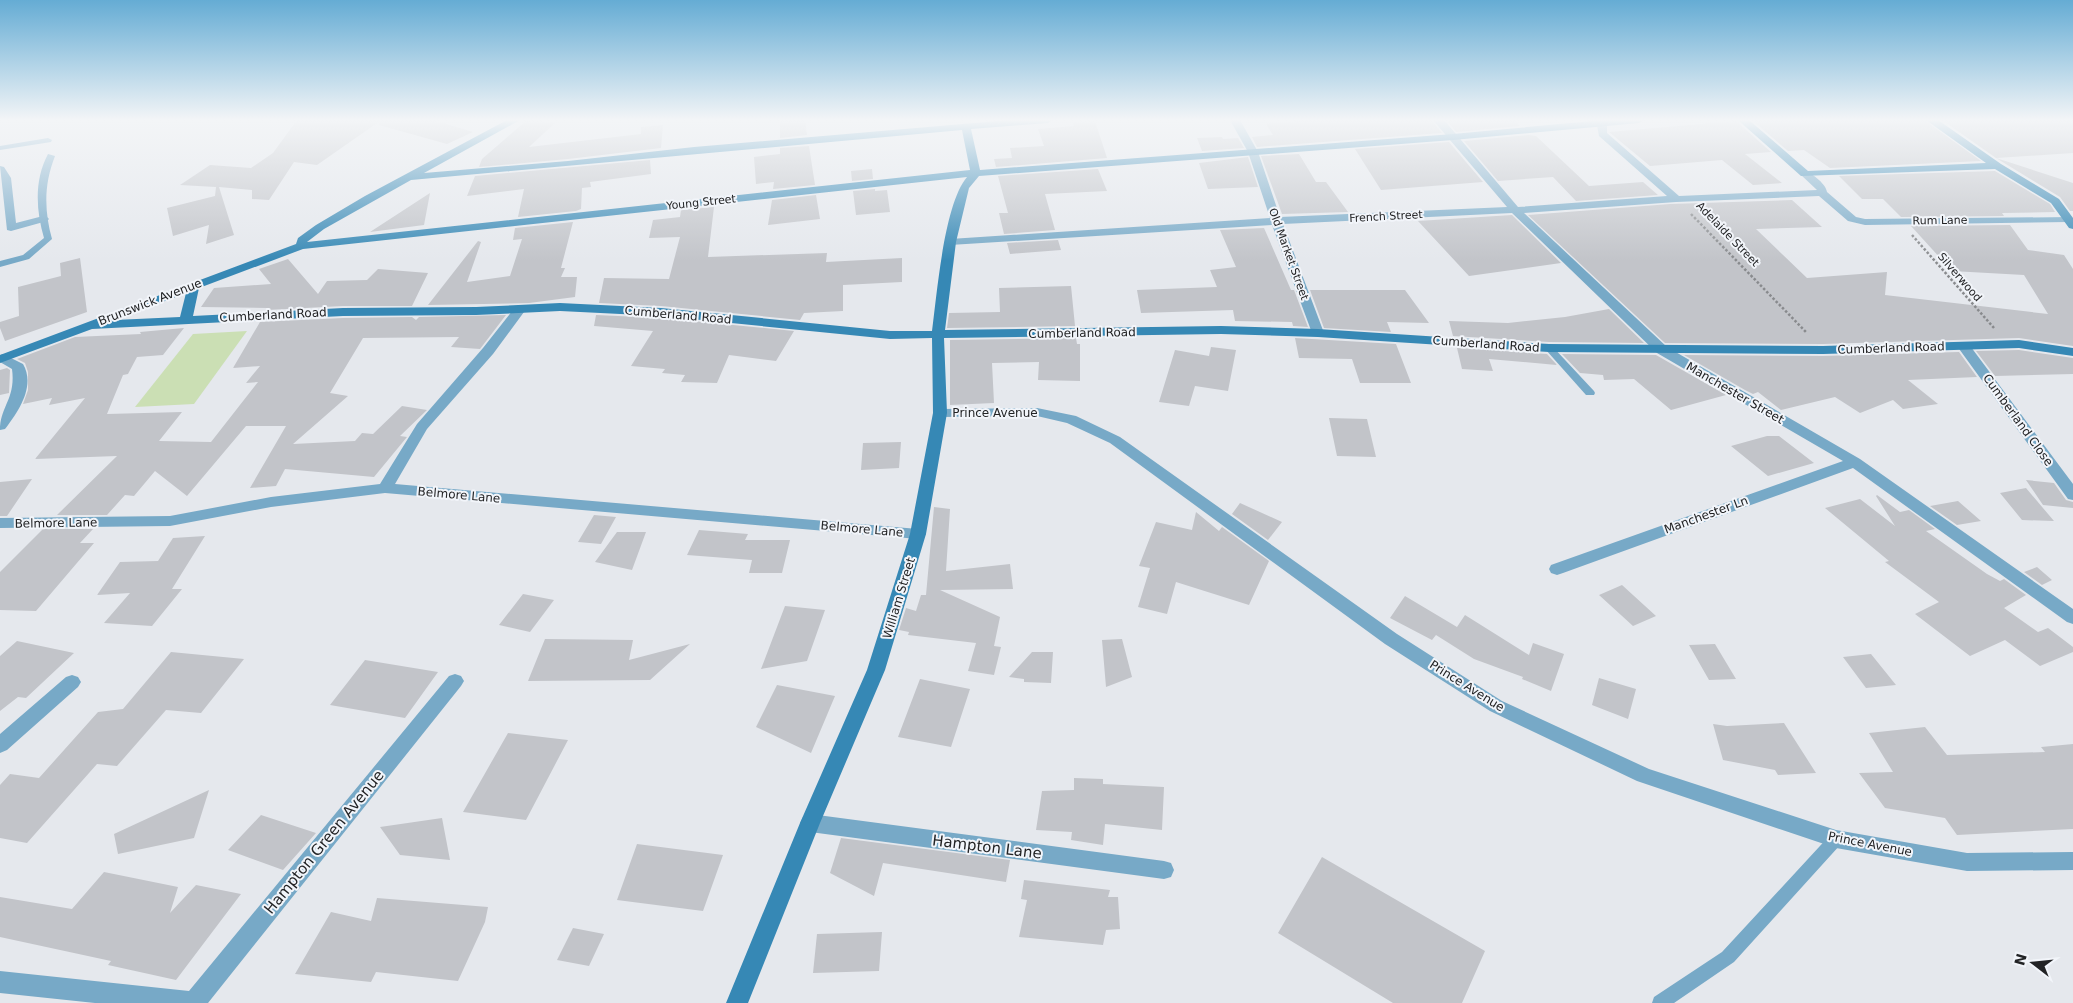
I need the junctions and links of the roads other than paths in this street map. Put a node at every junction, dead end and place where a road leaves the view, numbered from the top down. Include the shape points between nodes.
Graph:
1 (46, 167) edge
2 (428, 167) edge
3 (534, 167) edge
4 (974, 167) edge
5 (1067, 167) edge
6 (1258, 167) edge
7 (1478, 167) edge
8 (1640, 167) edge
9 (1797, 167) edge
10 (1978, 167) edge
11 (1998, 167) edge
12 (0, 169) edge
13 (976, 174) junction
14 (1805, 174) junction
15 (409, 177) junction
16 (1822, 193) junction
17 (1676, 198) junction
18 (2055, 201) junction
19 (2073, 205) edge
20 (1515, 210) junction
21 (43, 220) junction
22 (1276, 222) junction
23 (2071, 223) edge
24 (950, 242) junction
25 (301, 246) junction
26 (0, 264) edge
27 (194, 285) junction
28 (520, 309) junction
29 (186, 319) junction
30 (90, 325) junction
31 (1318, 333) junction
32 (938, 336) junction
33 (1962, 346) junction
34 (1549, 348) junction
35 (1662, 350) junction
36 (2073, 352) edge
37 (1, 358) edge
38 (1590, 393) dead end
39 (940, 413) junction
40 (0, 426) edge
41 (1855, 462) junction
42 (385, 488) junction
43 (2073, 495) edge
44 (0, 523) edge
45 (918, 534) junction
46 (1557, 569) dead end
47 (2073, 618) edge
48 (455, 681) dead end
49 (72, 682) dead end
50 (0, 745) edge
51 (810, 823) junction
52 (1836, 839) junction
53 (2073, 861) edge
54 (1164, 870) dead end
55 (0, 982) edge
56 (194, 1003) edge
57 (737, 1003) edge
58 (1660, 1003) edge

1 - 21 lane via 40,193
2 - 15 street
3 - 15 street
4 - 13 street
5 - 13 street, Young Street
6 - 22 street, Old Market Street
7 - 20 street, Manchester Street
8 - 17 street
9 - 14 street
10 - 14 street
11 - 18 street
12 - 21 street via 6,178 11,228
13 - 24 street, William Street via 964,187
13 - 25 street, Young Street
14 - 16 street, Rum Lane via 1822,189
15 - 25 street via 320,227 302,240
16 - 17 street, French Street
16 - 23 street, Rum Lane via 1852,219 1865,222
17 - 20 street, French Street
18 - 19 street
18 - 23 street
20 - 22 street, French Street
20 - 35 street, Manchester Street
21 - 26 lane via 48,239 26,257
22 - 24 street, French Street
22 - 31 street, Old Market Street
24 - 32 street, William Street
25 - 27 street, Brunswick Avenue
27 - 29 street
27 - 30 street, Brunswick Avenue
28 - 29 street, Cumberland Road
28 - 32 street, Cumberland Road via 560,307 661,312 890,335
28 - 42 street via 422,427
29 - 30 street, Cumberland Road
30 - 37 street, Brunswick Avenue
31 - 32 street, Cumberland Road via 1221,330
31 - 34 street, Cumberland Road
32 - 39 street, William Street
33 - 35 street, Cumberland Road
33 - 36 street, Cumberland Road via 2019,344
33 - 43 street, Cumberland Close
34 - 35 street, Cumberland Road
34 - 38 lane
35 - 41 street, Manchester Street
37 - 40 street via 18,367 21,385 14,408
39 - 45 street, William Street
39 - 52 street, Prince Avenue via 1038,412 1071,419 1115,440 1391,639 1496,706 1644,775
41 - 46 street, Manchester Ln
41 - 47 street, Manchester Street
42 - 44 street, Belmore Lane via 271,502 170,521
42 - 45 street, Belmore Lane
45 - 51 street, William Street via 876,670
48 - 56 street, Hampton Green Avenue
49 - 50 street
51 - 54 street, Hampton Lane
51 - 57 street, William Street
52 - 53 street, Prince Avenue via 1968,862
52 - 58 lane via 1728,957
55 - 56 street

